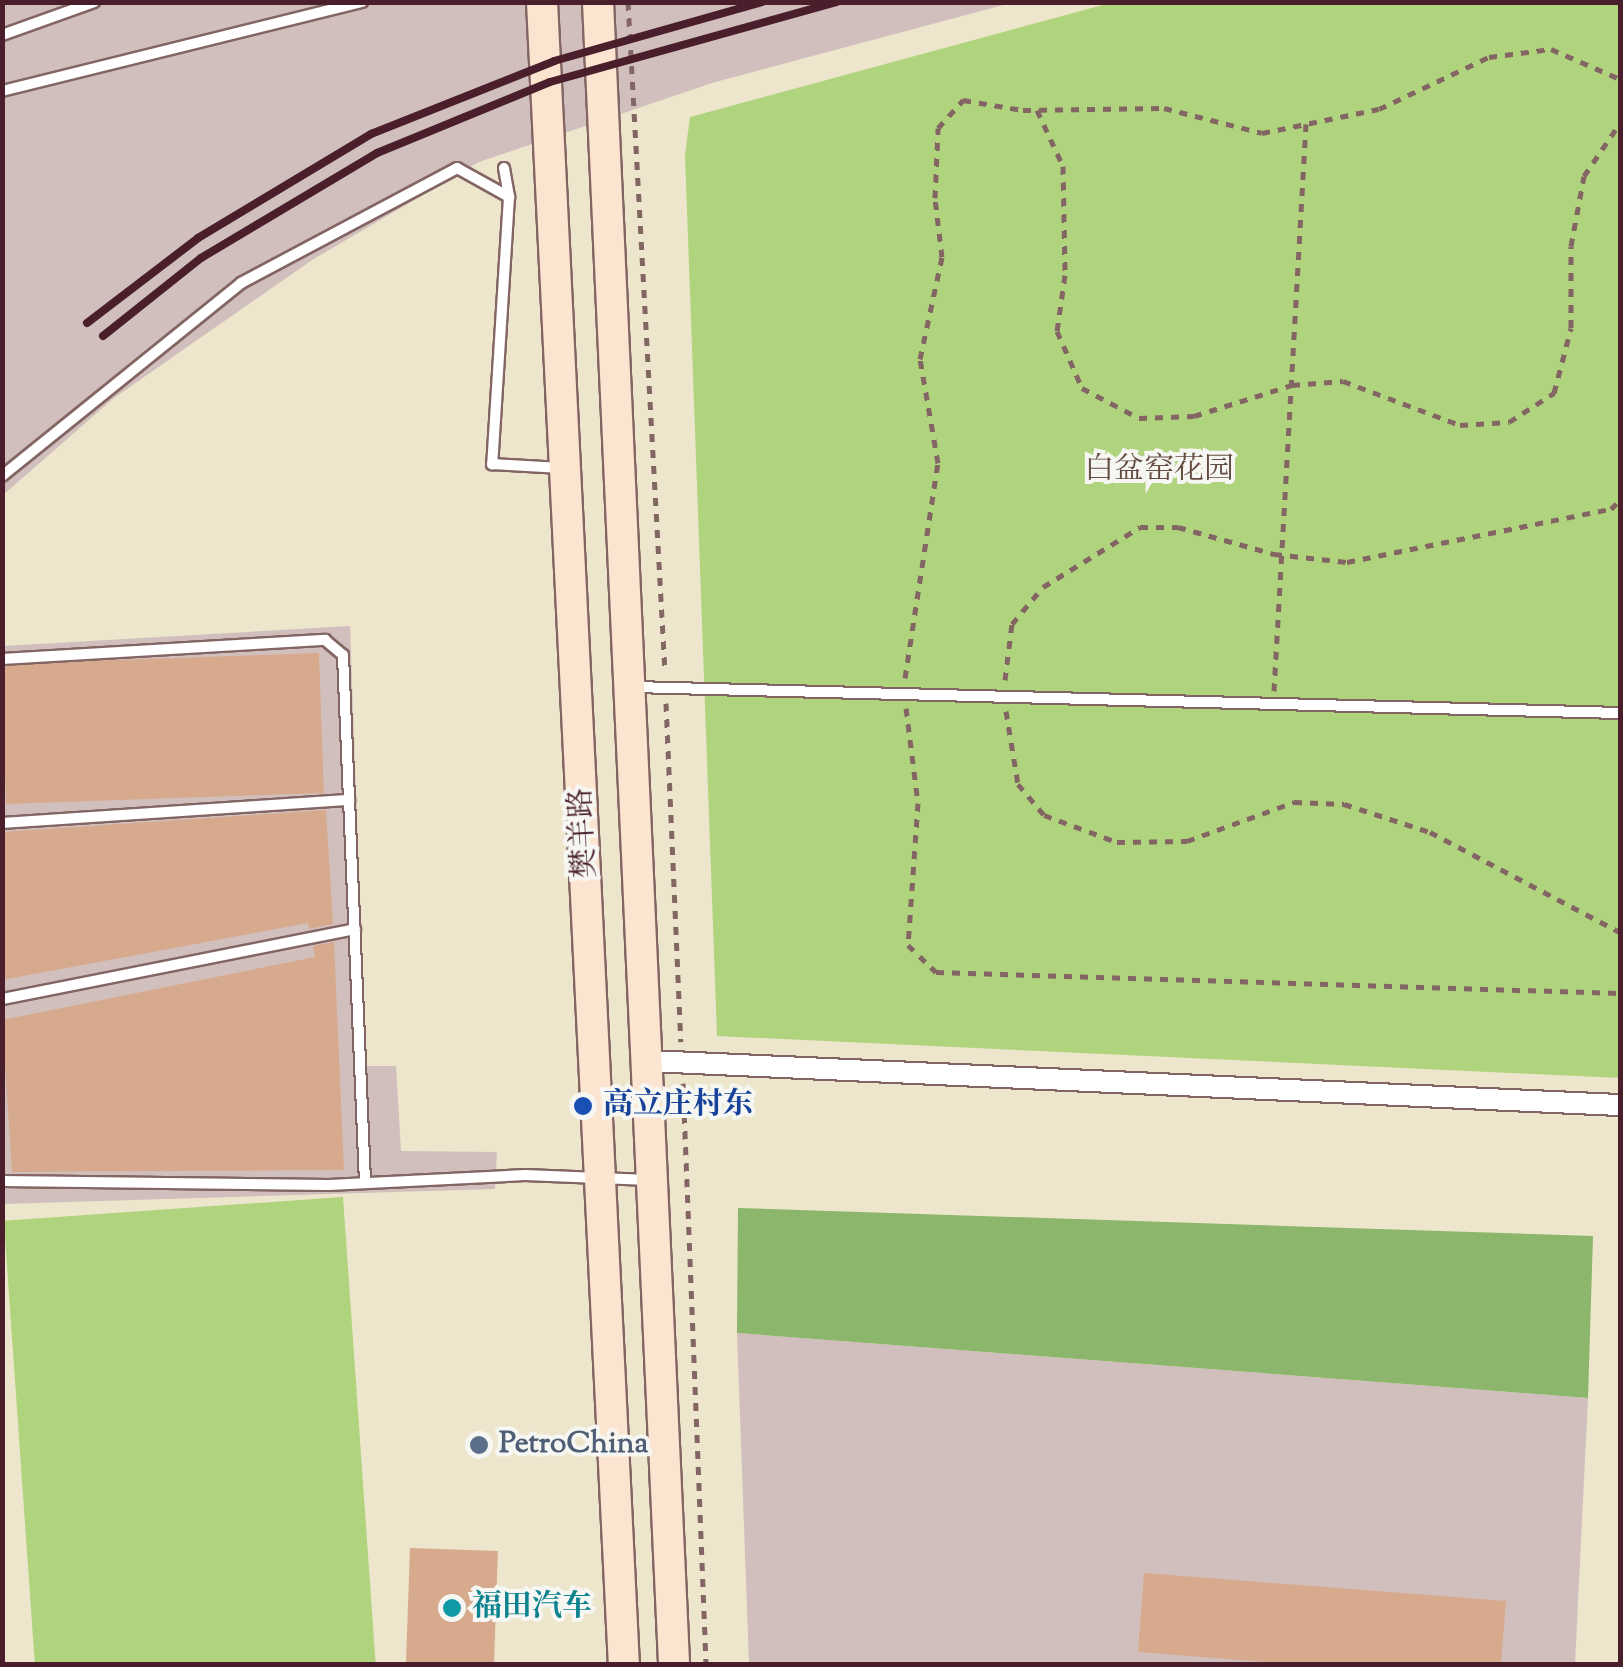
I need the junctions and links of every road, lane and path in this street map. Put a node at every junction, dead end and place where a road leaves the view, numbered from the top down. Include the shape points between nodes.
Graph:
1 (94, 2) edge
2 (362, 2) edge
3 (542, 2) edge
4 (598, 2) edge
5 (628, 2) edge
6 (2, 36) edge
7 (1620, 79) edge
8 (2, 91) edge
9 (1037, 110) junction
10 (1620, 123) edge
11 (1306, 124) junction
12 (504, 168) dead end
13 (509, 198) junction
14 (1292, 385) junction
15 (566, 468) junction
16 (2, 476) edge
17 (2, 659) edge
18 (633, 687) junction
19 (666, 687) junction
20 (904, 694) junction
21 (1273, 704) junction
22 (1620, 713) edge
23 (349, 800) junction
24 (2, 823) edge
25 (355, 929) junction
26 (1620, 993) edge
27 (2, 998) edge
28 (650, 1061) junction
29 (682, 1062) junction
30 (1620, 1105) edge
31 (603, 1176) junction
32 (2, 1180) edge
33 (656, 1180) junction
34 (366, 1183) junction
35 (624, 1664) edge
36 (674, 1664) edge
37 (706, 1664) edge

1 - 6 lane
2 - 8 lane
3 - 15 main road, 樊羊路
4 - 18 main road, 樊羊路
5 - 19 path
7 - 11 path via 1551,49 1489,57 1379,109
9 - 11 path via 1164,108 1262,132
9 - 14 path via 1063,166 1065,275 1057,332 1082,388 1138,418 1194,416
9 - 20 path via 964,100 938,128 934,198 942,257 920,359 938,463
10 - 14 path via 1584,176 1571,246 1571,328 1554,393 1509,422 1460,425 1344,381
11 - 14 path
12 - 13 lane
13 - 15 lane via 492,464
13 - 16 lane via 457,168 241,283
14 - 21 path
15 - 31 main road, 樊羊路
17 - 23 lane via 326,640 343,655
18 - 19 lane
18 - 28 main road, 樊羊路
19 - 20 lane
19 - 29 path
20 - 21 lane
20 - 26 path via 918,803 908,945 936,972
21 - 22 lane
23 - 24 lane
23 - 25 lane
25 - 27 lane
25 - 34 lane
28 - 29 street
28 - 33 main road, 樊羊路
29 - 30 street
29 - 37 path
31 - 33 lane
31 - 34 lane
31 - 35 main road, 樊羊路
32 - 34 lane
33 - 36 main road, 樊羊路

